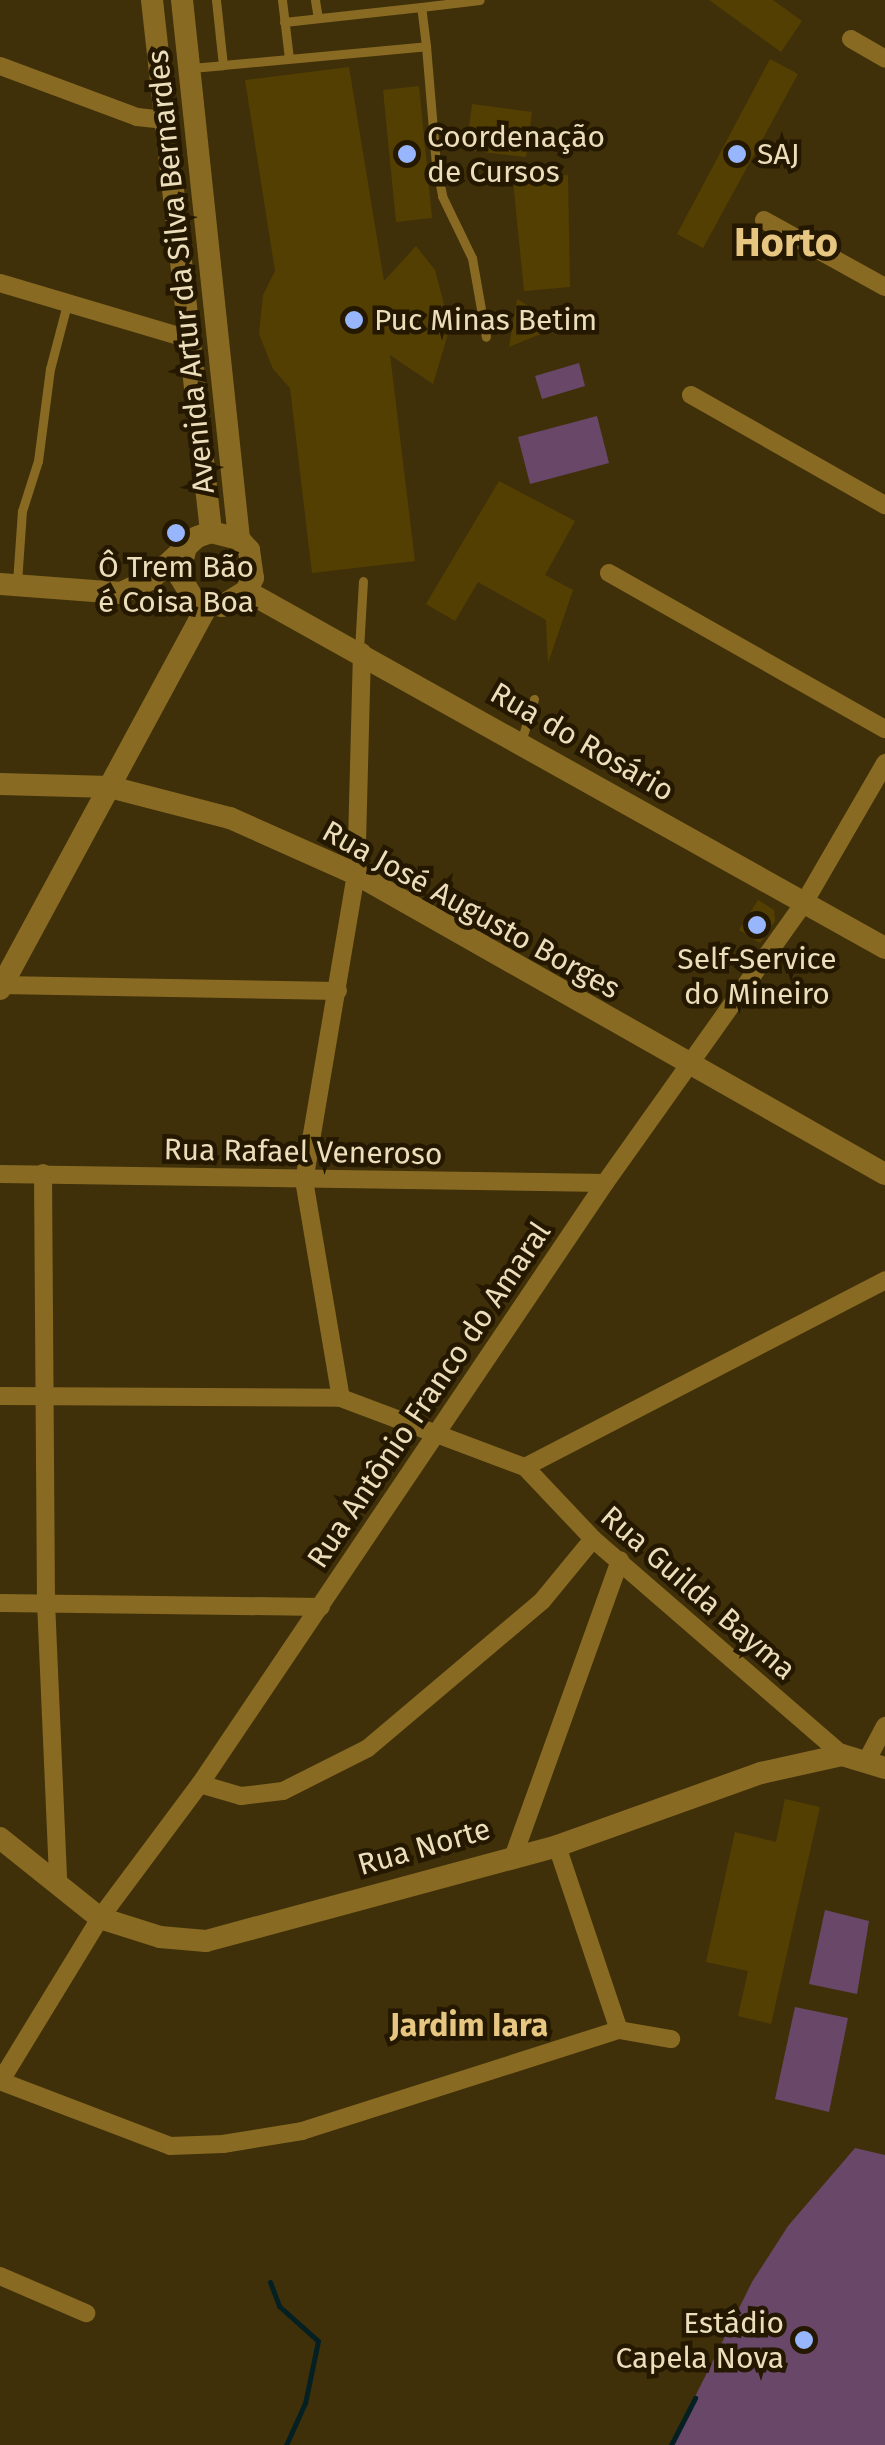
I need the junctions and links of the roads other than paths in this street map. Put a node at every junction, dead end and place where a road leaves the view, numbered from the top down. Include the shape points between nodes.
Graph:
1 (152, 0) edge
2 (182, 0) edge
3 (216, 0) edge
4 (282, 0) edge
5 (316, 0) edge
6 (480, 0) edge
7 (421, 7) junction
8 (318, 18) junction
9 (284, 22) junction
10 (851, 39) dead end
11 (426, 46) junction
12 (289, 59) junction
13 (885, 59) edge
14 (223, 65) junction
15 (0, 66) edge
16 (190, 68) junction
17 (168, 120) junction
18 (764, 220) dead end
19 (0, 283) edge
20 (885, 287) edge
21 (67, 304) junction
22 (486, 337) dead end
23 (192, 340) junction
24 (691, 395) dead end
25 (885, 505) edge
26 (211, 532) junction
27 (239, 539) junction
28 (186, 547) junction
29 (609, 572) dead end
30 (363, 582) dead end
31 (8, 584) edge
32 (246, 592) junction
33 (207, 606) junction
34 (360, 651) junction
35 (534, 699) dead end
36 (885, 729) edge
37 (521, 742) junction
38 (885, 764) edge
39 (0, 784) edge
40 (110, 787) junction
41 (356, 874) junction
42 (804, 903) junction
43 (885, 948) edge
44 (1, 987) edge
45 (338, 991) junction
46 (693, 1067) junction
47 (43, 1173) junction
48 (0, 1174) edge
49 (885, 1174) edge
50 (304, 1180) junction
51 (605, 1183) junction
52 (885, 1280) edge
53 (0, 1396) edge
54 (44, 1397) junction
55 (341, 1398) junction
56 (437, 1430) junction
57 (525, 1467) junction
58 (593, 1539) junction
59 (620, 1560) junction
60 (46, 1602) junction
61 (0, 1603) edge
62 (321, 1607) junction
63 (885, 1726) edge
64 (842, 1755) junction
65 (875, 1765) edge
66 (200, 1784) junction
67 (0, 1838) edge
68 (557, 1846) junction
69 (516, 1852) junction
70 (58, 1880) junction
71 (100, 1918) junction
72 (620, 2030) junction
73 (671, 2038) dead end
74 (0, 2082) edge
75 (0, 2276) edge
76 (86, 2313) dead end

1 - 17 street, Avenida Artur da Silva Bernardes
2 - 16 street, Avenida Artur da Silva Bernardes
3 - 14 lane
4 - 9 lane
5 - 8 lane
6 - 7 lane
7 - 8 lane
7 - 11 lane
8 - 9 lane
9 - 12 lane
10 - 13 street
11 - 12 lane
11 - 22 lane via 442,196 472,258
12 - 14 lane
14 - 16 lane
15 - 17 street via 137,117
16 - 27 street, Avenida Artur da Silva Bernardes
17 - 23 street, Avenida Artur da Silva Bernardes
18 - 20 street
19 - 21 street
21 - 23 street
21 - 31 lane
23 - 26 street, Avenida Artur da Silva Bernardes
24 - 25 street
26 - 27 street
26 - 28 street
27 - 32 street via 254,563
28 - 31 street via 151,578 121,593
28 - 33 street via 180,560 184,588
29 - 36 street
30 - 34 lane
32 - 33 street via 222,606
32 - 34 street, Rua do Rosário
33 - 40 street
34 - 37 street, Rua do Rosário
34 - 41 street
35 - 37 lane
37 - 42 street, Rua do Rosário
38 - 42 street, Rua Antônio Franco do Amaral
39 - 40 street, Rua José Augusto Borges
40 - 41 street, Rua José Augusto Borges via 230,818
40 - 44 street
41 - 45 street
41 - 46 street, Rua José Augusto Borges
42 - 43 street, Rua do Rosário
42 - 46 street, Rua Antônio Franco do Amaral
44 - 45 street
45 - 50 street
46 - 49 street, Rua José Augusto Borges
46 - 51 street, Rua Antônio Franco do Amaral
47 - 48 street, Rua Rafael Veneroso
47 - 50 street, Rua Rafael Veneroso
47 - 54 street
50 - 51 street, Rua Rafael Veneroso
50 - 55 street
51 - 56 street, Rua Antônio Franco do Amaral
52 - 57 street
53 - 54 street
54 - 55 street
54 - 60 street
55 - 56 street
56 - 57 street
56 - 62 street, Rua Antônio Franco do Amaral
57 - 58 street, Rua Guilda Bayma
58 - 59 street, Rua Guilda Bayma
58 - 66 street via 542,1600 368,1748 283,1791 241,1796
59 - 64 street, Rua Guilda Bayma
59 - 69 street
60 - 61 street
60 - 62 street
60 - 70 street
62 - 66 street, Rua Antônio Franco do Amaral
63 - 65 street
64 - 65 street, Rua Norte
64 - 68 street, Rua Norte via 761,1773
66 - 71 street, Rua Antônio Franco do Amaral
67 - 70 street, Rua Norte
68 - 69 street, Rua Norte
68 - 72 street
69 - 71 street, Rua Norte via 206,1941 160,1937
70 - 71 street, Rua Norte
71 - 74 street, Rua Antônio Franco do Amaral
72 - 73 street
72 - 74 street via 302,2131 170,2146
75 - 76 street

